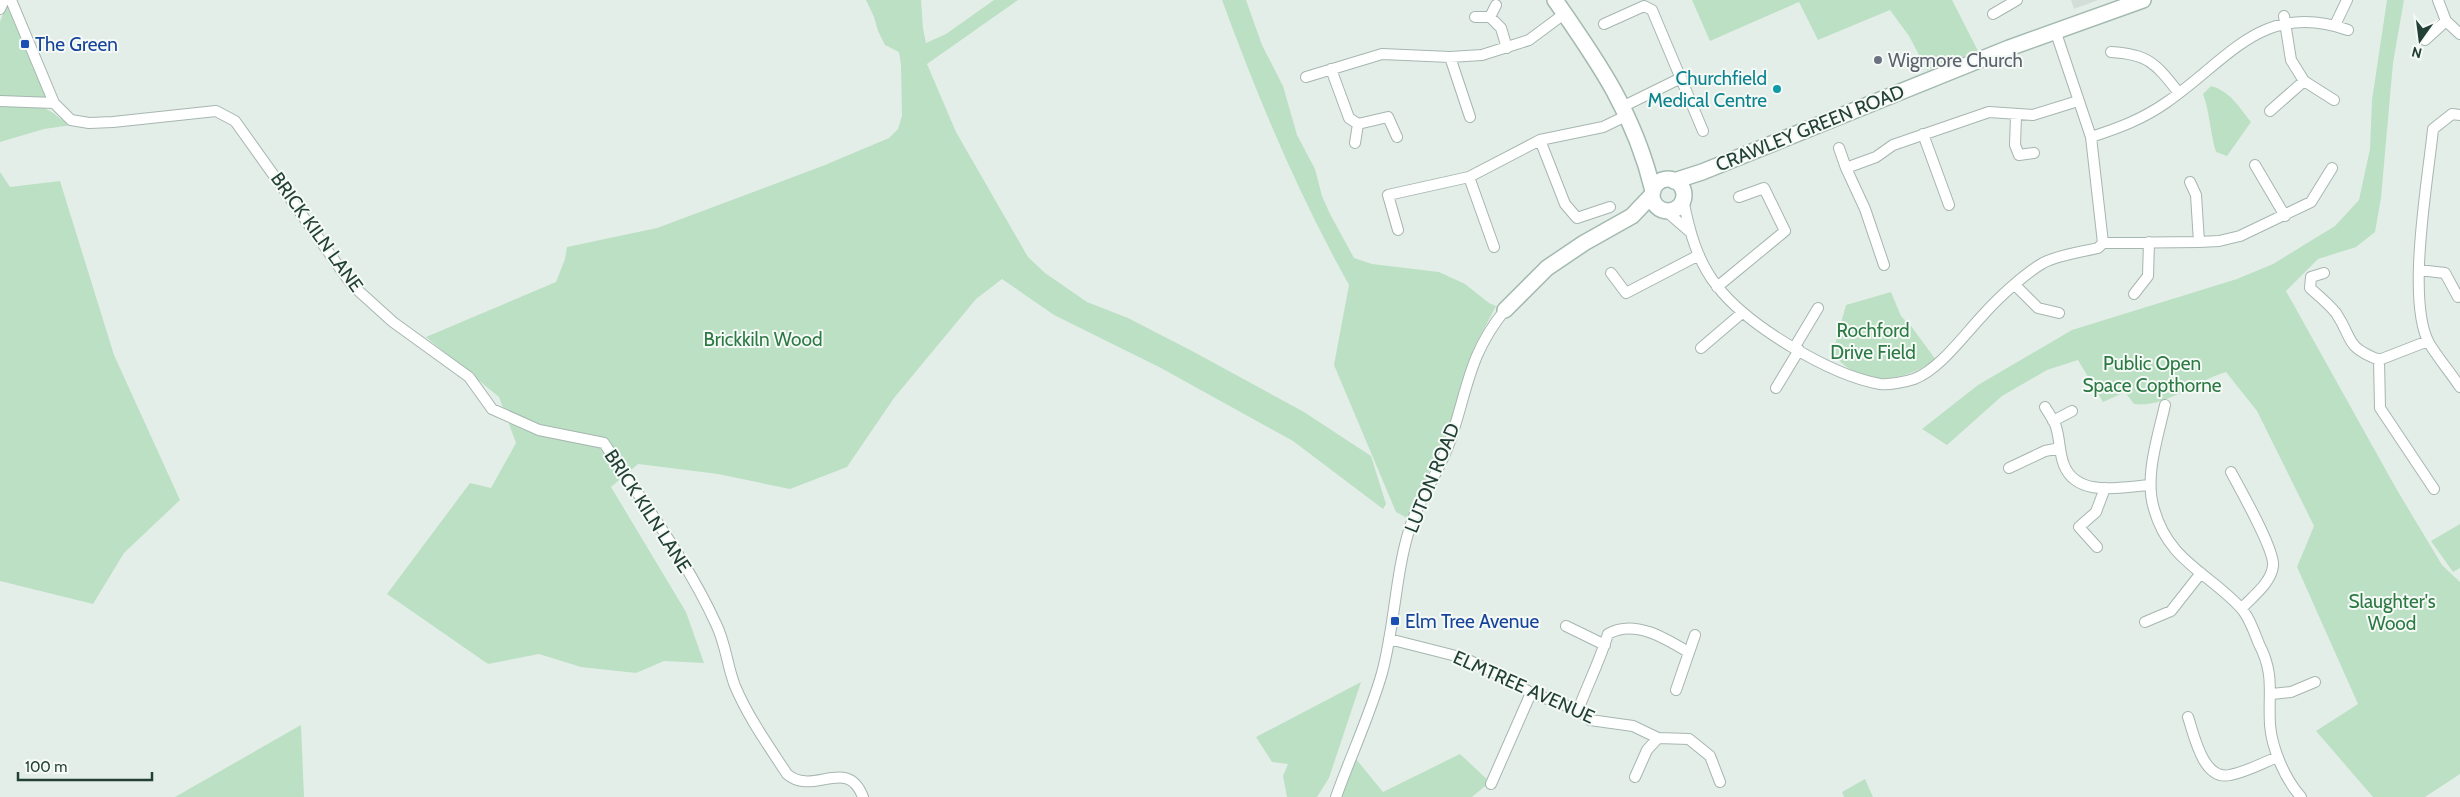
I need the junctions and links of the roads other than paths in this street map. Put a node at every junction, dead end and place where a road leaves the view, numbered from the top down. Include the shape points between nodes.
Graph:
1 (4, 0) edge
2 (11, 0) edge
3 (1555, 0) edge
4 (2017, 0) edge
5 (2143, 0) edge
6 (2347, 0) edge
7 (2438, 0) edge
8 (1496, 5) dead end
9 (0, 10) edge
10 (1564, 14) junction
11 (1993, 14) dead end
12 (2284, 16) junction
13 (1475, 17) dead end
14 (1490, 17) junction
15 (2446, 21) junction
16 (2336, 23) junction
17 (1604, 24) dead end
18 (2348, 30) dead end
19 (2056, 33) junction
20 (2460, 34) edge
21 (2425, 40) dead end
22 (1507, 48) junction
23 (2111, 52) dead end
24 (1450, 57) junction
25 (1331, 68) junction
26 (1306, 77) dead end
27 (1681, 78) junction
28 (2304, 81) junction
29 (2179, 93) junction
30 (2334, 100) dead end
31 (0, 101) edge
32 (2078, 101) junction
33 (54, 103) junction
34 (1626, 111) junction
35 (2270, 111) dead end
36 (2460, 115) edge
37 (2016, 116) junction
38 (1470, 117) dead end
39 (1358, 124) junction
40 (1703, 131) dead end
41 (1923, 134) junction
42 (1397, 137) dead end
43 (2091, 137) junction
44 (1540, 140) junction
45 (1355, 143) dead end
46 (1839, 148) dead end
47 (2034, 153) dead end
48 (1645, 157) junction
49 (2255, 165) dead end
50 (1846, 168) junction
51 (2332, 168) dead end
52 (1702, 172) junction
53 (1470, 177) junction
54 (1671, 180) junction
55 (2190, 182) dead end
56 (1653, 193) junction
57 (1683, 197) junction
58 (1739, 197) dead end
59 (1949, 205) dead end
60 (1610, 207) dead end
61 (1664, 210) junction
62 (1632, 216) junction
63 (2284, 216) junction
64 (1398, 230) dead end
65 (1689, 231) junction
66 (2149, 242) junction
67 (2198, 242) junction
68 (2103, 243) junction
69 (1494, 247) dead end
70 (1699, 255) junction
71 (1884, 265) dead end
72 (2419, 270) junction
73 (1611, 273) dead end
74 (2324, 273) dead end
75 (2015, 285) junction
76 (1717, 287) junction
77 (2134, 294) dead end
78 (2458, 297) dead end
79 (1818, 308) dead end
80 (1505, 310) joint
81 (1742, 313) junction
82 (2059, 313) dead end
83 (2428, 341) junction
84 (1701, 348) dead end
85 (1796, 349) junction
86 (2379, 360) junction
87 (2460, 387) edge
88 (1776, 388) dead end
89 (2165, 405) dead end
90 (2046, 407) dead end
91 (2072, 411) dead end
92 (2053, 420) junction
93 (2060, 448) junction
94 (2008, 468) dead end
95 (2231, 472) dead end
96 (2150, 485) junction
97 (2105, 488) junction
98 (2434, 489) dead end
99 (2097, 547) dead end
100 (2201, 574) junction
101 (2242, 608) junction
102 (2145, 622) dead end
103 (1566, 626) dead end
104 (1694, 636) dead end
105 (1389, 639) junction
106 (1605, 645) junction
107 (1688, 652) junction
108 (2315, 682) dead end
109 (1676, 690) dead end
110 (1531, 693) junction
111 (2272, 694) junction
112 (1578, 710) junction
113 (2188, 717) dead end
114 (1658, 738) junction
115 (2278, 757) junction
116 (1635, 777) dead end
117 (1720, 782) dead end
118 (1491, 784) dead end
119 (863, 797) edge
120 (1336, 797) edge
121 (2301, 797) edge

1 - 9 street
2 - 33 street, BRICK KILN LANE
3 - 10 street
4 - 11 street
5 - 19 street, CRAWLEY GREEN ROAD
6 - 16 street
7 - 15 street
8 - 14 street
10 - 22 street via 1529,40
10 - 34 street via 1608,77
12 - 16 street via 2302,14
12 - 28 street via 2291,60
12 - 29 street via 2269,19 2252,30
13 - 14 street
14 - 22 street via 1501,28
15 - 20 street
15 - 21 street
16 - 18 street
17 - 27 street via 1644,6 1652,10
19 - 32 street
19 - 52 street, CRAWLEY GREEN ROAD via 2009,48
22 - 24 street via 1482,55
23 - 29 street via 2128,52 2158,66
24 - 25 street via 1382,54
24 - 38 street
25 - 26 street
25 - 39 street via 1349,118
27 - 34 street
27 - 40 street
28 - 30 street
28 - 35 street
29 - 43 street via 2146,117
31 - 33 street
32 - 37 street via 2033,115
32 - 43 street
33 - 119 street, BRICK KILN LANE via 71,120 89,123 216,111 235,120 352,285 394,322 469,377 492,409 539,430 604,443 700,592 717,626 747,712 787,774 802,783 833,777 848,778
34 - 44 street via 1603,127
34 - 48 street
36 - 72 street via 2452,114 2434,129
37 - 41 street via 1989,112
37 - 47 street via 2015,145 2019,155
39 - 42 street via 1388,117
39 - 45 street
41 - 50 street
41 - 59 street
43 - 68 street
44 - 53 street
44 - 60 street via 1564,204 1577,218
46 - 50 street
48 - 54 street
48 - 56 street
49 - 63 street
50 - 71 street via 1865,209
51 - 63 street via 2311,202
52 - 54 street, CRAWLEY GREEN ROAD
52 - 57 street, CRAWLEY GREEN ROAD
53 - 64 street via 1388,194
53 - 69 street
54 - 56 street via 1659,182
54 - 57 street via 1681,186
55 - 67 street via 2196,195
56 - 61 street via 1654,202
56 - 62 street
57 - 61 street via 1679,207
57 - 65 street
58 - 76 street via 1764,188 1784,231
61 - 62 street
61 - 65 street
62 - 80 street via 1584,242 1546,268
63 - 67 street via 2240,236
65 - 70 street
66 - 67 street
66 - 68 street
66 - 77 street via 2148,276
68 - 75 street via 2098,248 2044,262
70 - 73 street via 1626,292
70 - 76 street
72 - 78 street via 2445,273
72 - 83 street via 2418,301
74 - 86 street via 2311,277 2310,288 2336,313 2350,343 2361,353
75 - 82 street via 2038,308
75 - 85 street via 1985,312 1946,356 1915,379 1883,384 1851,376
76 - 81 street
79 - 85 street
80 - 105 street, LUTON ROAD via 1474,360 1451,439 1410,527
81 - 84 street
81 - 85 street
83 - 86 street
83 - 87 street
85 - 88 street
86 - 98 street via 2380,408
89 - 96 street
90 - 92 street
91 - 92 street
92 - 93 street
93 - 94 street via 2045,451
93 - 97 street via 2063,465 2072,479 2084,486
95 - 101 street via 2269,548 2274,565 2268,582
96 - 97 street
96 - 100 street via 2153,508 2161,529 2175,552
97 - 99 street via 2096,512 2079,527
100 - 101 street
100 - 102 street via 2171,611
101 - 111 street via 2268,661
103 - 106 street
104 - 107 street
105 - 110 street, ELMTREE AVENUE via 1464,658
105 - 120 street, LUTON ROAD via 1372,704
106 - 107 street via 1608,634 1618,628 1640,629
106 - 112 street
107 - 109 street
108 - 111 street via 2291,692
110 - 112 street, ELMTREE AVENUE
110 - 118 street
111 - 115 street via 2270,726
112 - 114 street, ELMTREE AVENUE via 1590,720 1633,726
113 - 115 street via 2202,760 2213,771 2228,776
114 - 116 street via 1646,750
114 - 117 street via 1688,739 1710,756
115 - 121 street

